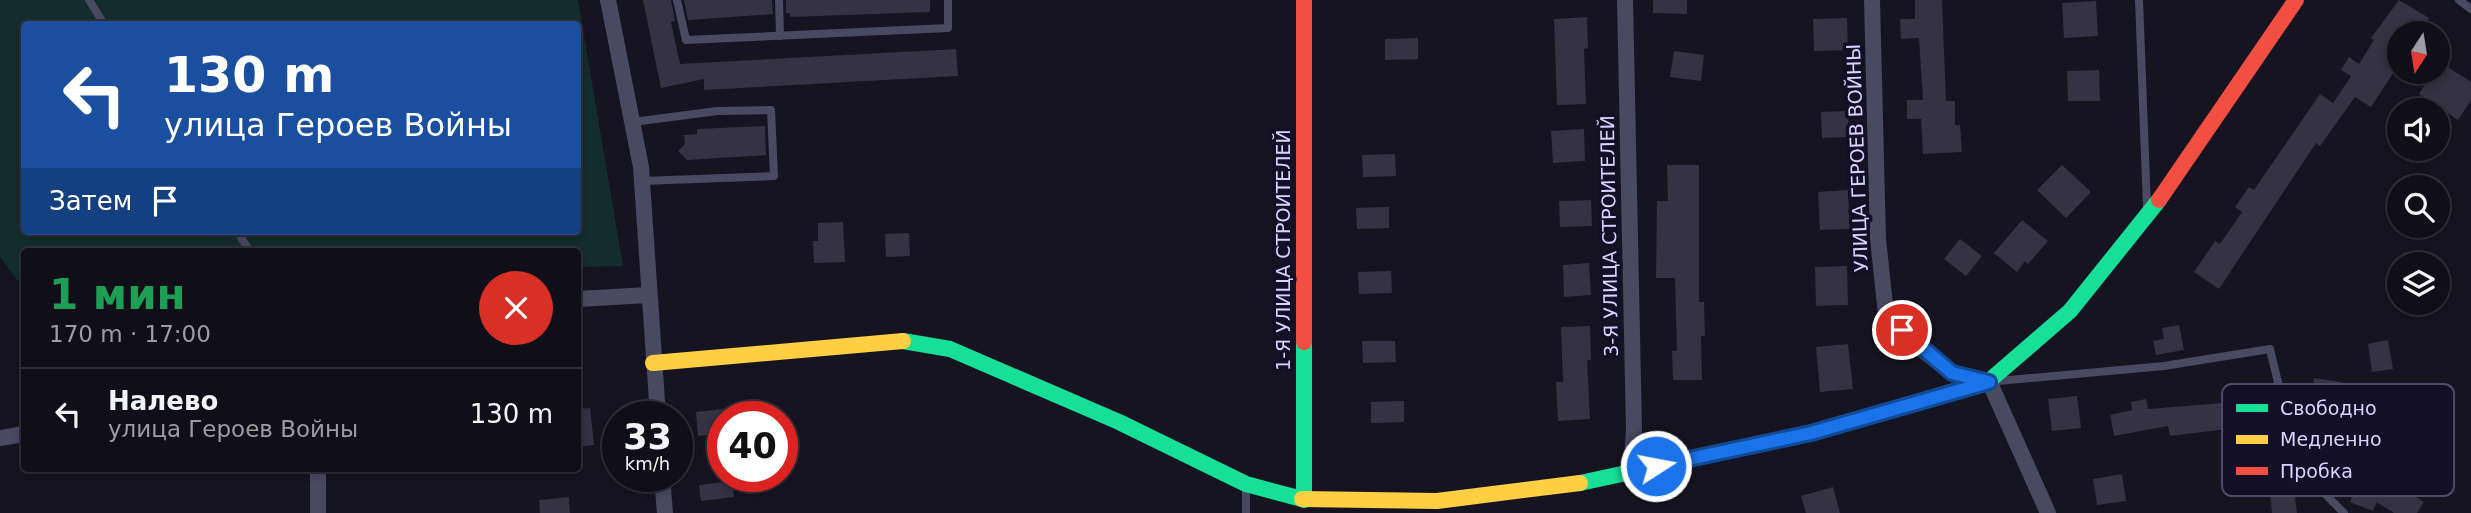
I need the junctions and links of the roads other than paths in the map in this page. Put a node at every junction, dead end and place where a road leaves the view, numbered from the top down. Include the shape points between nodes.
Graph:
1 (89, 0) edge
2 (608, 0) edge
3 (677, 0) edge
4 (779, 0) edge
5 (948, 0) edge
6 (1304, 0) edge
7 (1625, 0) edge
8 (1872, 0) edge
9 (2139, 0) edge
10 (2296, 0) edge
11 (2459, 0) edge
12 (2471, 9) edge
13 (102, 21) edge
14 (780, 36) junction
15 (633, 122) junction
16 (642, 181) junction
17 (2147, 218) junction
18 (649, 295) junction
19 (581, 299) edge
20 (653, 363) junction
21 (1989, 382) junction
22 (2278, 384) edge
23 (656, 401) edge
24 (21, 434) edge
25 (0, 438) edge
26 (1631, 471) junction
27 (317, 472) edge
28 (1246, 484) junction
29 (663, 492) edge
30 (2327, 496) edge
31 (1304, 500) junction
32 (317, 513) edge
33 (665, 513) edge
34 (1246, 513) edge
35 (2048, 513) edge
36 (2344, 513) edge

1 - 13 lane
2 - 15 street
3 - 14 lane via 686,40
4 - 14 lane
5 - 14 lane via 948,28
6 - 31 street, 1-Я УЛИЦА СТРОИТЕЛЕЙ
7 - 26 street, 3-Я УЛИЦА СТРОИТЕЛЕЙ via 1634,416
8 - 21 street, УЛИЦА ГЕРОЕВ ВОЙНЫ via 1878,239 1886,314 1952,373
9 - 17 lane
10 - 17 street
11 - 12 lane
15 - 16 street
15 - 16 lane via 717,110 771,110 774,176
16 - 18 street
17 - 21 street via 2070,311
18 - 19 street
18 - 20 street
20 - 23 street
20 - 28 street via 896,340 950,349 1119,422
21 - 22 lane via 2164,366 2270,349
21 - 26 street via 1811,433
21 - 35 street
24 - 25 street
26 - 31 street via 1557,488 1437,501
27 - 32 street
28 - 31 street
28 - 34 lane
29 - 33 street
30 - 36 lane

